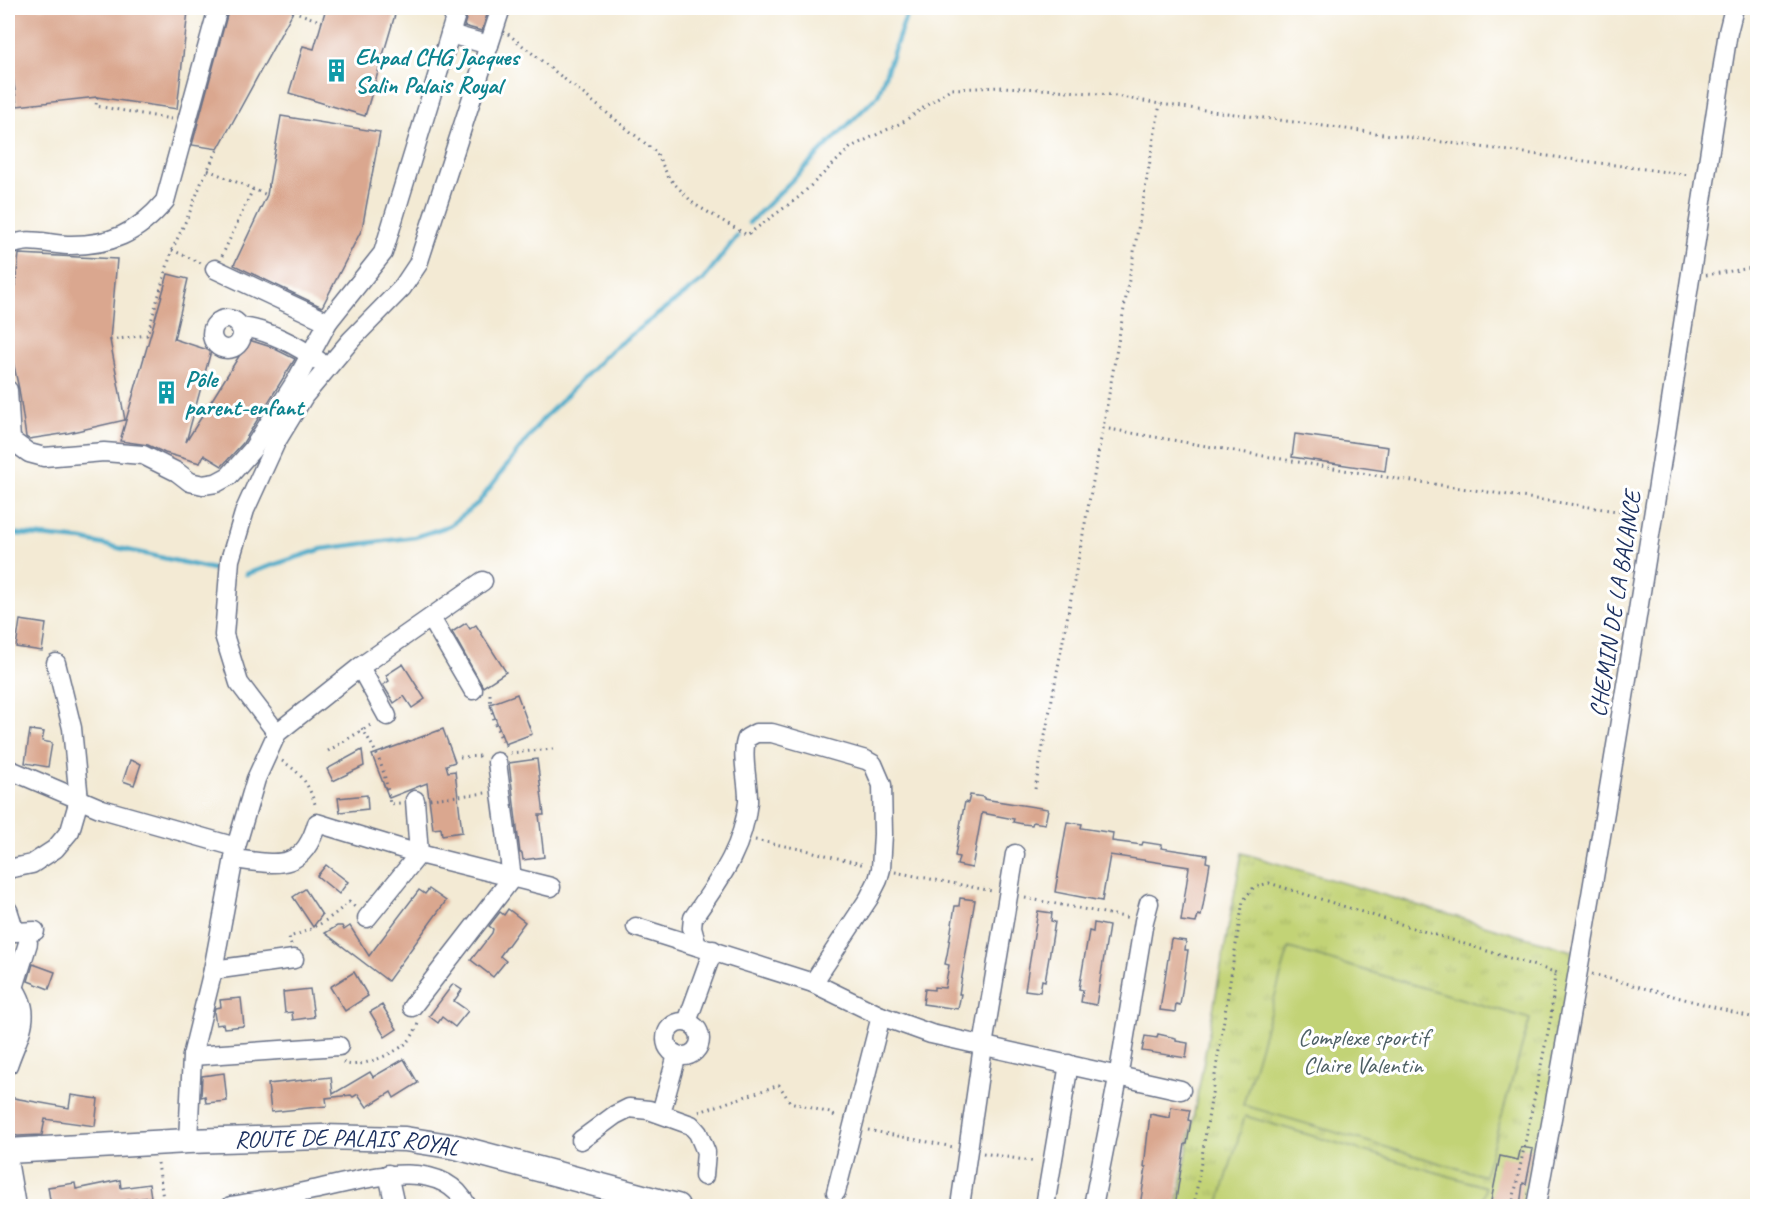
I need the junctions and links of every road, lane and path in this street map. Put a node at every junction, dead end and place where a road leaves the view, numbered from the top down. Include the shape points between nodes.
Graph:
1 (218, 8) edge
2 (458, 8) edge
3 (1734, 8) edge
4 (293, 11) dead end
5 (498, 16) edge
6 (322, 22) dead end
7 (450, 34) junction
8 (489, 45) junction
9 (97, 97) dead end
10 (1160, 104) junction
11 (186, 122) junction
12 (218, 149) dead end
13 (207, 169) junction
14 (1706, 177) junction
15 (253, 189) junction
16 (267, 195) dead end
17 (8, 247) edge
18 (172, 250) junction
19 (1758, 267) edge
20 (215, 269) junction
21 (1692, 277) junction
22 (328, 322) junction
23 (240, 327) dead end
24 (110, 340) dead end
25 (310, 354) junction
26 (328, 367) junction
27 (8, 390) edge
28 (1103, 428) junction
29 (1654, 517) junction
30 (483, 581) dead end
31 (431, 618) junction
32 (56, 663) dead end
33 (360, 667) junction
34 (473, 690) joint
35 (387, 716) joint
36 (362, 728) junction
37 (277, 733) junction
38 (328, 751) dead end
39 (266, 753) junction
40 (504, 758) joint
41 (8, 769) edge
42 (1035, 789) dead end
43 (501, 791) junction
44 (79, 800) junction
45 (415, 800) junction
46 (317, 823) junction
47 (741, 838) junction
48 (235, 853) junction
49 (419, 854) junction
50 (1015, 854) dead end
51 (8, 869) edge
52 (881, 869) junction
53 (512, 878) junction
54 (551, 887) dead end
55 (1008, 894) junction
56 (1149, 903) dead end
57 (8, 910) edge
58 (367, 918) joint
59 (1144, 921) junction
60 (636, 927) dead end
61 (705, 948) junction
62 (294, 958) joint
63 (213, 970) junction
64 (1579, 970) junction
65 (813, 983) junction
66 (11, 984) edge
67 (412, 1007) joint
68 (881, 1016) junction
69 (1758, 1019) edge
70 (687, 1022) junction
71 (339, 1046) joint
72 (983, 1046) junction
73 (677, 1055) junction
74 (192, 1056) junction
75 (1069, 1064) junction
76 (8, 1065) edge
77 (1118, 1078) junction
78 (1182, 1090) dead end
79 (661, 1113) junction
80 (581, 1140) dead end
81 (188, 1141) junction
82 (156, 1143) junction
83 (8, 1151) edge
84 (8, 1160) edge
85 (388, 1174) junction
86 (704, 1176) dead end
87 (836, 1192) dead end
88 (267, 1203) edge
89 (16, 1206) edge
90 (164, 1206) edge
91 (231, 1206) edge
92 (395, 1206) edge
93 (467, 1206) edge
94 (677, 1206) edge
95 (960, 1206) edge
96 (1045, 1206) edge
97 (1093, 1206) edge
98 (1194, 1206) edge
99 (1512, 1206) edge
100 (1536, 1206) edge

1 - 11 street
2 - 7 street
3 - 14 street, CHEMIN DE LA BALANCE
4 - 6 path
5 - 8 street
5 - 10 path via 656,152 669,178 694,204 747,235 799,196 851,147 903,122 950,88 1057,90
7 - 8 street
7 - 22 street via 383,254
8 - 26 street via 418,264 402,288
9 - 11 path via 96,106
10 - 14 path
10 - 28 path
11 - 17 street via 165,201 150,219 126,235 95,243 30,241
12 - 13 path
13 - 15 path
13 - 18 path
14 - 21 street, CHEMIN DE LA BALANCE
15 - 16 path
15 - 20 path
18 - 20 path
18 - 24 path via 147,335
19 - 21 path
20 - 22 street
21 - 29 street, CHEMIN DE LA BALANCE
22 - 25 street
23 - 25 street via 256,329
25 - 26 street
25 - 27 street via 252,450 230,476 203,485 190,482 143,455 104,452 44,457 29,453 11,440
26 - 37 street via 304,396 276,442 245,510 230,560 224,635 239,683
28 - 29 path via 1379,476
28 - 42 path
29 - 64 street, CHEMIN DE LA BALANCE
30 - 31 street
31 - 33 street
31 - 34 street
32 - 44 street via 72,728
33 - 35 street
33 - 37 street
34 - 40 path via 482,686 490,692
35 - 36 path
36 - 38 path
36 - 45 path via 378,753 390,804
37 - 39 street
39 - 46 path via 296,769 312,795
39 - 48 street
40 - 43 street
41 - 44 street
43 - 45 path
43 - 53 street
44 - 48 street
44 - 51 street via 70,831 55,849 32,864
45 - 49 street
46 - 48 street via 303,854 290,861 276,864
46 - 49 street
47 - 52 path
47 - 52 street via 748,800 745,742 751,735 771,733 873,764 882,785
47 - 61 street via 693,918 692,928
48 - 63 street
49 - 53 street
49 - 58 street
50 - 55 street
52 - 55 path
52 - 65 street via 868,898
53 - 54 street
53 - 67 street
55 - 59 path
55 - 72 street
56 - 59 street
57 - 66 street via 15,932 32,937
58 - 62 path via 349,902 328,921 289,937
59 - 77 street
60 - 61 street
61 - 65 street
61 - 70 street
62 - 63 street
63 - 74 street
64 - 69 path
64 - 100 street, CHEMIN DE LA BALANCE
65 - 68 street
66 - 76 street via 20,996 24,1019
67 - 71 path via 420,1015 413,1036 403,1046 356,1066 341,1060
68 - 72 street via 931,1034
68 - 87 street
70 - 73 street via 671,1026 666,1034 670,1050
70 - 73 street via 695,1026 700,1044 695,1052
71 - 74 street
72 - 75 street
72 - 95 street
73 - 79 street
74 - 81 street
75 - 77 street
75 - 96 street
77 - 78 street
77 - 97 street
79 - 80 street via 629,1108
79 - 86 street via 691,1125 698,1133 706,1152
81 - 82 main road, ROUTE DE PALAIS ROYAL
81 - 94 main road, ROUTE DE PALAIS ROYAL via 405,1138 456,1147
82 - 83 main road, ROUTE DE PALAIS ROYAL
82 - 90 path
84 - 89 street
85 - 88 street
85 - 92 street
85 - 93 street via 437,1179 450,1186
88 - 91 street
98 - 99 path via 1243,901 1254,887 1269,883 1555,972 1551,1017

